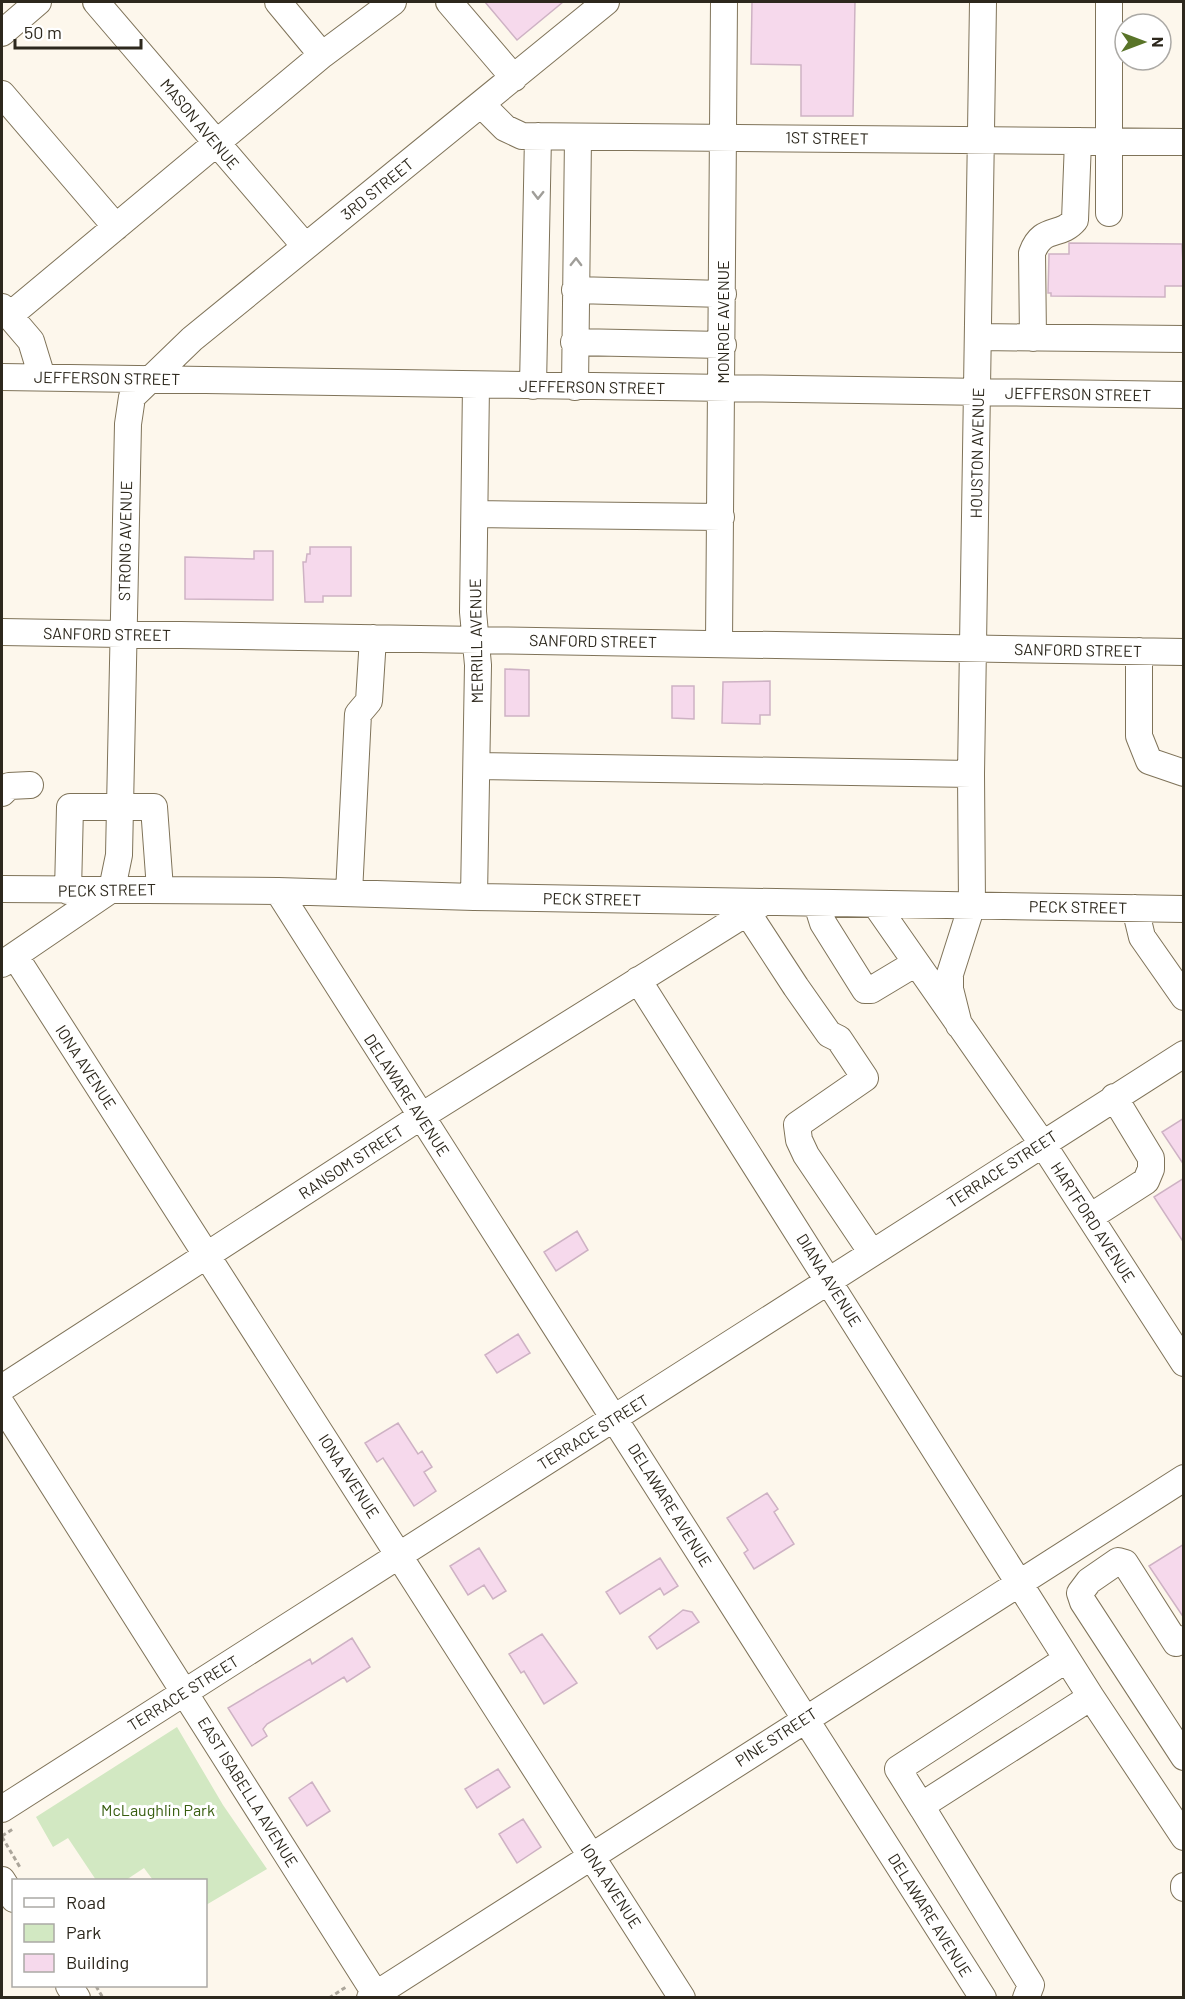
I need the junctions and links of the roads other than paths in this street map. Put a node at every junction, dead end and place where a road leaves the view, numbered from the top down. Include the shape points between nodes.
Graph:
1 (38, 2) edge
2 (96, 2) edge
3 (278, 2) edge
4 (393, 2) edge
5 (449, 2) edge
6 (606, 2) edge
7 (724, 2) edge
8 (983, 2) edge
9 (1109, 2) edge
10 (2, 33) edge
11 (322, 55) junction
12 (514, 78) junction
13 (2, 94) edge
14 (482, 105) junction
15 (538, 136) junction
16 (578, 137) junction
17 (723, 137) junction
18 (981, 141) junction
19 (1078, 141) junction
20 (1109, 141) junction
21 (1184, 142) edge
22 (217, 144) junction
23 (1109, 213) dead end
24 (116, 227) junction
25 (304, 246) junction
26 (575, 290) junction
27 (723, 294) junction
28 (5, 311) edge
29 (979, 337) junction
30 (1034, 338) junction
31 (1184, 339) edge
32 (574, 342) junction
33 (723, 345) junction
34 (2, 376) edge
35 (42, 377) junction
36 (150, 379) junction
37 (476, 385) junction
38 (534, 386) junction
39 (575, 387) junction
40 (723, 389) junction
41 (978, 393) junction
42 (1184, 395) edge
43 (475, 514) junction
44 (721, 517) junction
45 (2, 632) edge
46 (123, 634) junction
47 (373, 638) junction
48 (475, 639) junction
49 (719, 643) junction
50 (975, 648) junction
51 (1138, 651) junction
52 (1184, 652) edge
53 (477, 766) junction
54 (1184, 773) edge
55 (971, 774) junction
56 (30, 785) dead end
57 (2, 793) edge
58 (119, 808) junction
59 (2, 889) edge
60 (112, 889) junction
61 (160, 889) junction
62 (68, 891) junction
63 (278, 891) junction
64 (349, 893) junction
65 (474, 897) junction
66 (817, 904) junction
67 (876, 905) junction
68 (972, 905) junction
69 (755, 907) junction
70 (1135, 908) junction
71 (1184, 909) edge
72 (8, 960) edge
73 (916, 963) junction
74 (638, 980) junction
75 (1184, 997) edge
76 (959, 1025) junction
77 (1184, 1054) edge
78 (1114, 1097) junction
79 (420, 1117) junction
80 (1042, 1143) junction
81 (1090, 1217) junction
82 (872, 1253) junction
83 (207, 1255) junction
84 (830, 1281) junction
85 (1184, 1363) edge
86 (2, 1388) edge
87 (2, 1404) edge
88 (615, 1418) junction
89 (1184, 1478) edge
90 (399, 1556) junction
91 (1019, 1581) junction
92 (1181, 1645) edge
93 (1067, 1659) junction
94 (184, 1692) junction
95 (1091, 1697) junction
96 (805, 1718) junction
97 (1184, 1757) edge
98 (2, 1809) edge
99 (923, 1809) junction
100 (1184, 1837) edge
101 (592, 1856) junction
102 (374, 1996) edge
103 (682, 1998) edge
104 (983, 1998) edge
105 (1026, 1998) edge

1 - 10 street
2 - 22 street, MASON AVENUE
3 - 11 street
4 - 11 street
5 - 12 street
6 - 12 street, 3RD STREET
7 - 17 street, MONROE AVENUE
8 - 18 street, HOUSTON AVENUE
9 - 20 street
11 - 22 street
12 - 14 street, 3RD STREET
13 - 24 street
14 - 15 street, 1ST STREET via 505,129
14 - 25 street, 3RD STREET
15 - 16 street, 1ST STREET
15 -> 38 street
16 - 17 street, 1ST STREET
26 -> 16 street
17 - 18 street, 1ST STREET
17 - 27 street, MONROE AVENUE
18 - 19 street, 1ST STREET
18 - 29 street, HOUSTON AVENUE
19 - 20 street, 1ST STREET
19 - 30 street via 1075,220 1068,228 1046,233 1035,242 1032,253
20 - 21 street, 1ST STREET
20 - 23 street
22 - 24 street
22 - 25 street, MASON AVENUE
24 - 28 street
25 - 36 street, 3RD STREET
26 - 27 street
26 - 32 street
27 - 33 street, MONROE AVENUE
28 - 35 street via 31,341
29 - 30 street
29 - 41 street, HOUSTON AVENUE
30 - 31 street
32 - 33 street
32 - 39 street
33 - 40 street, MONROE AVENUE
34 - 35 street, JEFFERSON STREET
35 - 36 street, JEFFERSON STREET
36 - 37 street, JEFFERSON STREET
36 - 46 street, STRONG AVENUE via 132,397 128,424
37 - 38 street, JEFFERSON STREET
37 - 43 street, MERRILL AVENUE
38 - 39 street, JEFFERSON STREET
39 - 40 street, JEFFERSON STREET
40 - 41 street, JEFFERSON STREET
40 - 44 street, MONROE AVENUE
41 - 42 street, JEFFERSON STREET
41 - 50 street, HOUSTON AVENUE
43 - 44 street
43 - 48 street, MERRILL AVENUE
44 - 49 street, MONROE AVENUE
45 - 46 street, SANFORD STREET
46 - 47 street, SANFORD STREET
46 - 58 street, STRONG AVENUE
47 - 48 street, SANFORD STREET
47 - 64 street via 369,701 358,714
48 - 49 street, SANFORD STREET
48 - 53 street, MERRILL AVENUE
49 - 50 street, SANFORD STREET
50 - 51 street, SANFORD STREET
50 - 55 street, HOUSTON AVENUE
51 - 52 street, SANFORD STREET
51 - 54 street via 1139,736 1149,761
53 - 55 street
53 - 65 street, MERRILL AVENUE
55 - 68 street, HOUSTON AVENUE
56 - 57 street via 9,786
58 - 60 street, STRONG AVENUE via 119,855
58 - 61 street via 154,807
58 - 62 street via 70,807
59 - 62 street, PECK STREET
60 - 61 street, PECK STREET
60 - 62 street, PECK STREET
60 - 72 street
61 - 63 street, PECK STREET
63 - 64 street, PECK STREET
63 - 79 street, DELAWARE AVENUE
64 - 65 street, PECK STREET
65 - 69 street, PECK STREET
66 - 67 street, PECK STREET
66 - 69 street, PECK STREET
66 - 73 street via 823,923 865,990
67 - 68 street, PECK STREET
67 - 73 street, HARTFORD AVENUE
68 - 70 street, PECK STREET
68 - 76 street, HARTFORD AVENUE via 950,974
69 - 74 street, RANSOM STREET
69 - 82 street via 829,1034 839,1039 865,1078 797,1125 806,1155
70 - 71 street, PECK STREET
70 - 75 street via 1142,937
72 - 83 street, IONA AVENUE
73 - 76 street, HARTFORD AVENUE
74 - 79 street, RANSOM STREET
74 - 84 street, DIANA AVENUE
76 - 80 street, HARTFORD AVENUE
77 - 78 street, TERRACE STREET
78 - 80 street, TERRACE STREET
78 - 81 street via 1151,1158 1151,1169 1146,1181
79 - 83 street, RANSOM STREET
79 - 88 street, DELAWARE AVENUE
80 - 81 street, HARTFORD AVENUE
80 - 82 street, TERRACE STREET
81 - 85 street, HARTFORD AVENUE
82 - 84 street, TERRACE STREET
83 - 86 street, RANSOM STREET
83 - 90 street, IONA AVENUE
84 - 88 street, TERRACE STREET
84 - 91 street, DIANA AVENUE
87 - 94 street, EAST ISABELLA AVENUE
88 - 90 street, TERRACE STREET
88 - 96 street, DELAWARE AVENUE
89 - 91 street, PINE STREET
90 - 94 street, TERRACE STREET
90 - 101 street, IONA AVENUE
91 - 93 street, DIANA AVENUE
91 - 96 street, PINE STREET
92 - 97 street via 1125,1563 1118,1561 1100,1573 1080,1593
93 - 95 street, DIANA AVENUE
93 - 99 street via 898,1769
94 - 98 street, TERRACE STREET
94 - 102 street, EAST ISABELLA AVENUE
95 - 99 street via 932,1799
95 - 100 street, DIANA AVENUE
96 - 101 street, PINE STREET
96 - 104 street, DELAWARE AVENUE
99 - 105 street via 1031,1985
101 - 102 street, PINE STREET
101 - 103 street, IONA AVENUE

